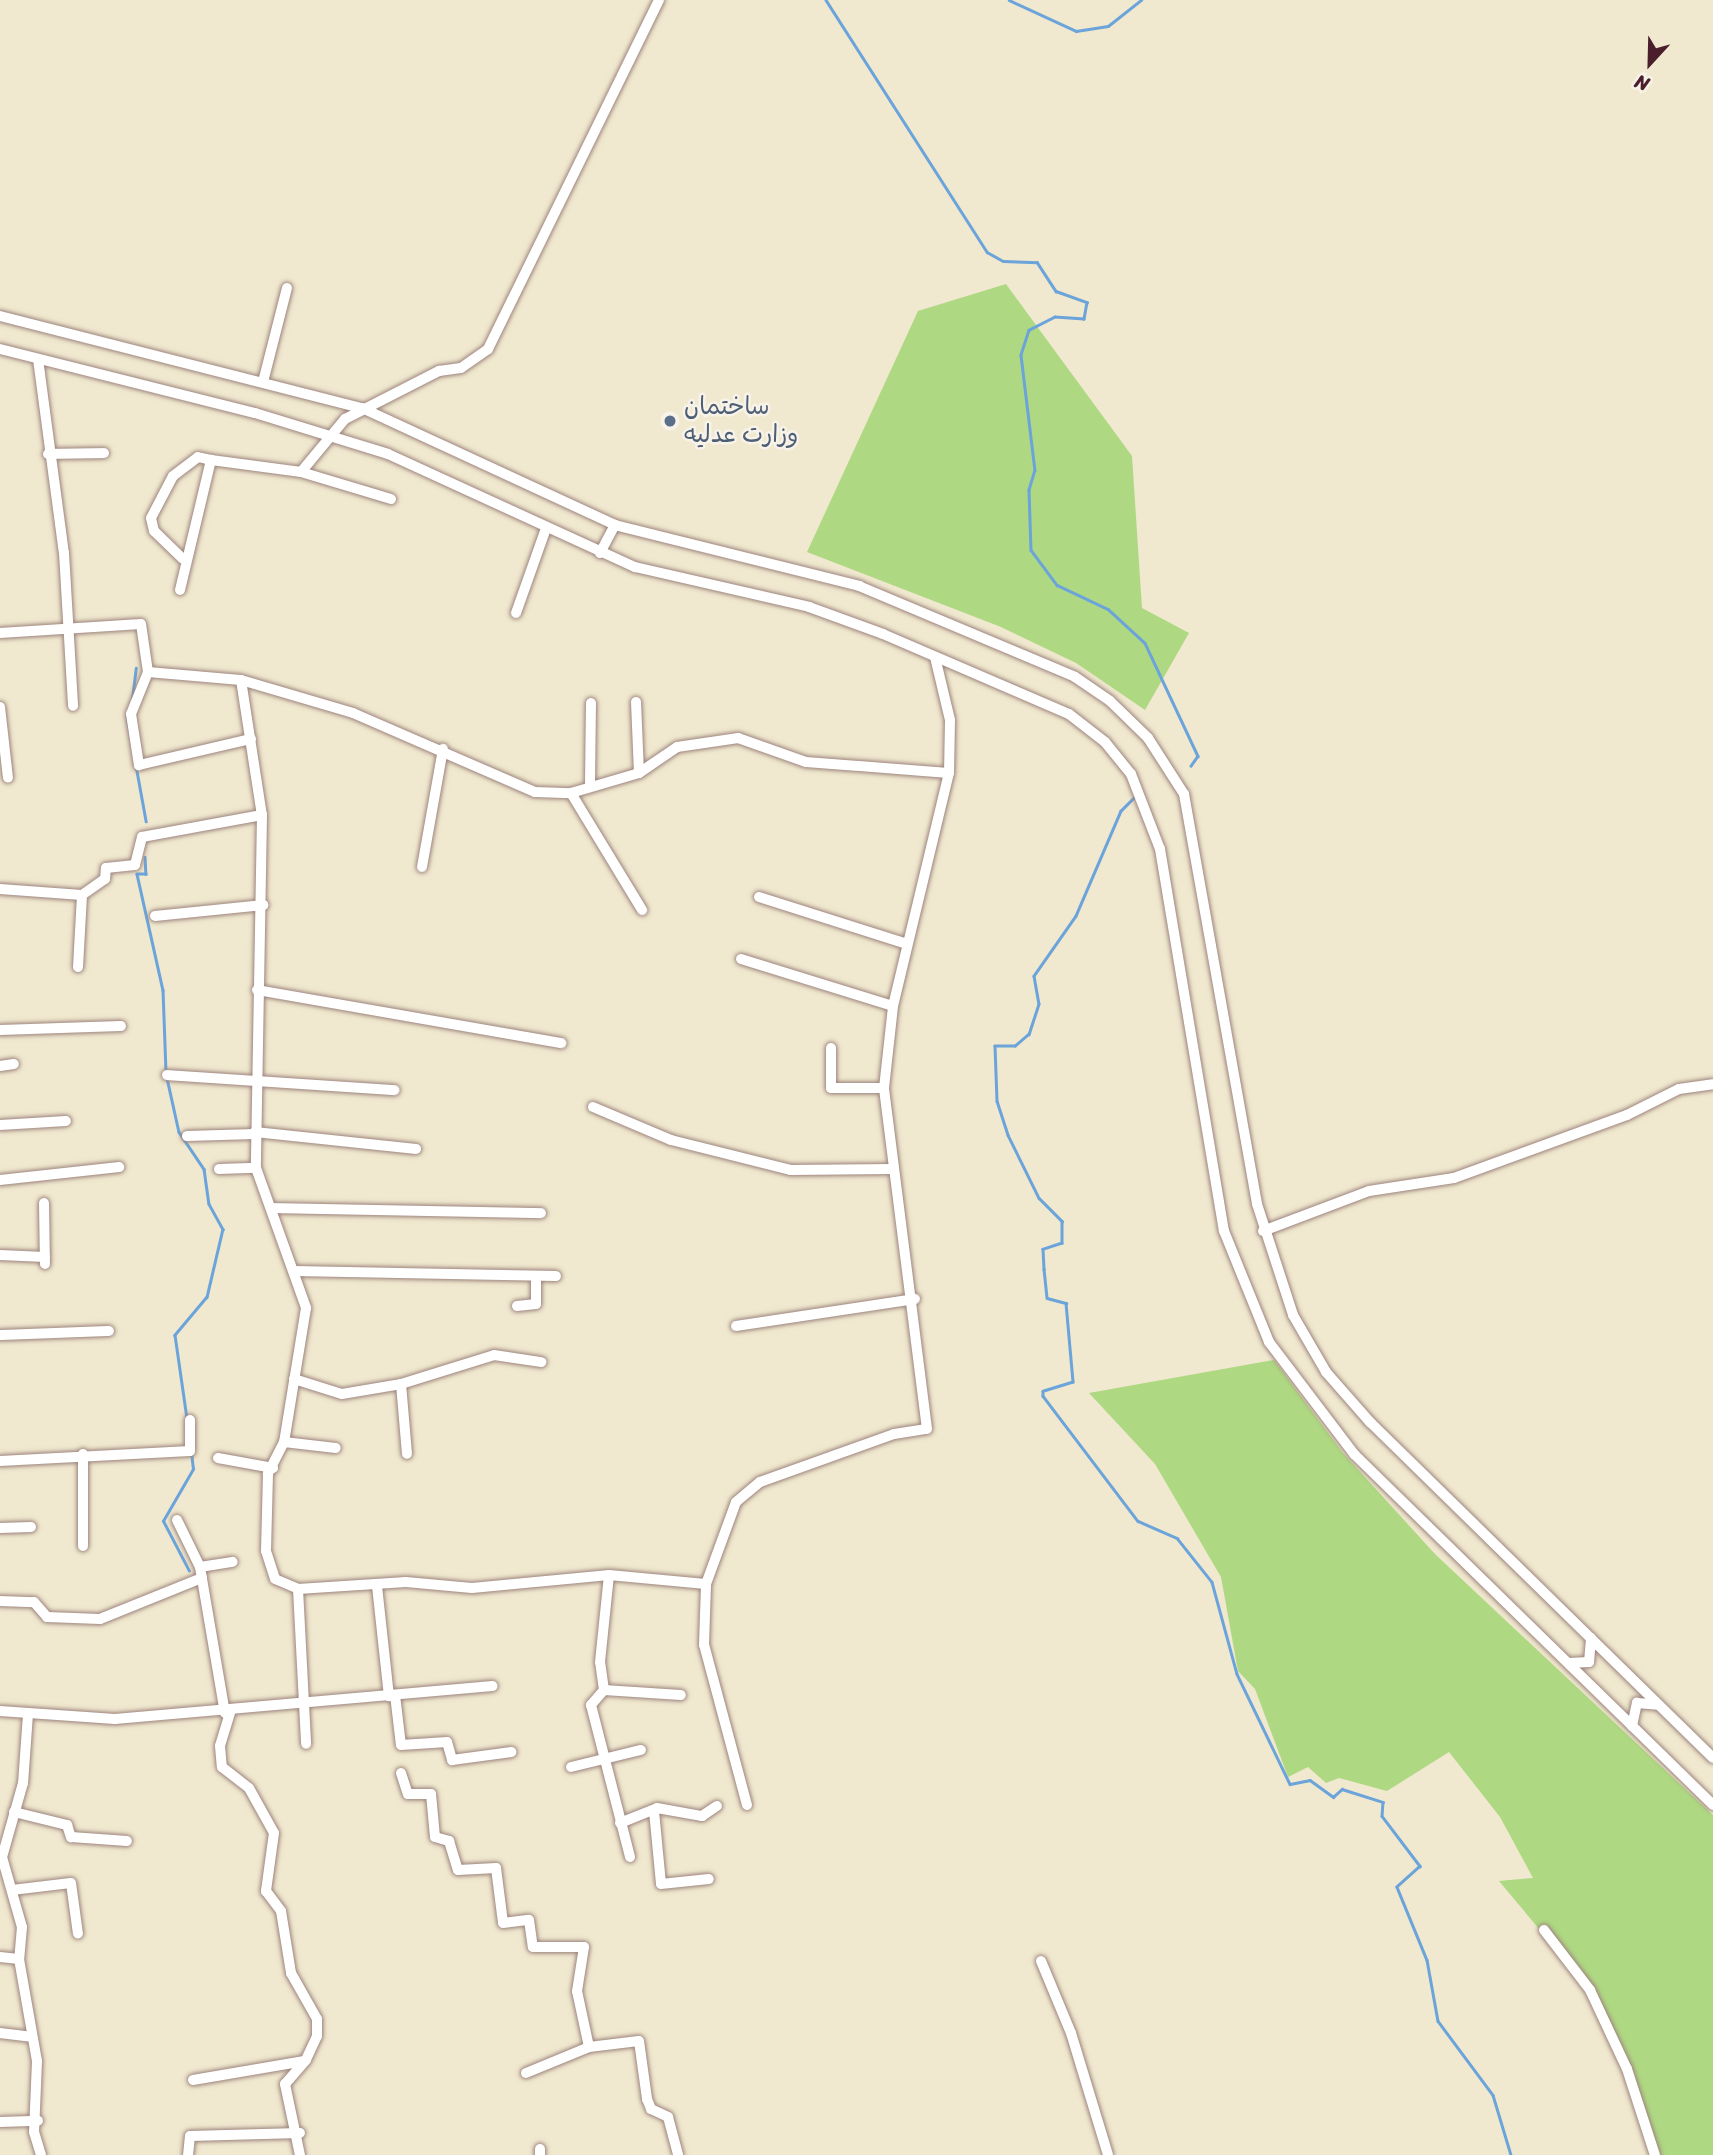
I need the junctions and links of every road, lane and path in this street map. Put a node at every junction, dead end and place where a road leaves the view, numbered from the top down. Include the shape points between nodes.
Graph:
1 (659, 0) edge
2 (287, 288) dead end
3 (0, 316) edge
4 (0, 349) edge
5 (38, 359) junction
6 (263, 383) junction
7 (362, 408) junction
8 (327, 433) junction
9 (104, 453) dead end
10 (48, 454) junction
11 (211, 460) junction
12 (301, 472) junction
13 (391, 499) dead end
14 (615, 525) junction
15 (545, 531) junction
16 (600, 553) junction
17 (183, 559) junction
18 (180, 590) dead end
19 (516, 613) dead end
20 (68, 624) junction
21 (0, 633) edge
22 (935, 657) junction
23 (148, 672) junction
24 (241, 680) junction
25 (636, 702) dead end
26 (591, 703) dead end
27 (73, 706) dead end
28 (0, 707) edge
29 (251, 739) junction
30 (443, 749) junction
31 (639, 773) junction
32 (949, 773) junction
33 (8, 778) dead end
34 (590, 783) junction
35 (571, 793) junction
36 (262, 815) junction
37 (422, 867) dead end
38 (0, 888) edge
39 (82, 895) junction
40 (759, 897) dead end
41 (263, 905) junction
42 (642, 910) dead end
43 (155, 916) dead end
44 (907, 944) junction
45 (740, 959) dead end
46 (78, 967) dead end
47 (257, 990) junction
48 (893, 1006) junction
49 (121, 1026) dead end
50 (0, 1030) edge
51 (561, 1043) dead end
52 (831, 1048) dead end
53 (14, 1064) dead end
54 (0, 1066) edge
55 (167, 1075) dead end
56 (254, 1078) junction
57 (1713, 1084) edge
58 (884, 1088) junction
59 (395, 1090) dead end
60 (593, 1107) dead end
61 (66, 1121) dead end
62 (0, 1125) edge
63 (256, 1133) junction
64 (187, 1136) dead end
65 (416, 1149) dead end
66 (119, 1167) dead end
67 (256, 1168) junction
68 (219, 1169) dead end
69 (892, 1169) junction
70 (0, 1180) edge
71 (44, 1203) dead end
72 (275, 1208) junction
73 (541, 1213) dead end
74 (1263, 1231) junction
75 (0, 1255) edge
76 (294, 1271) junction
77 (536, 1276) junction
78 (556, 1276) dead end
79 (915, 1299) junction
80 (517, 1307) dead end
81 (736, 1326) dead end
82 (109, 1331) dead end
83 (0, 1335) edge
84 (541, 1362) dead end
85 (294, 1379) junction
86 (401, 1384) junction
87 (190, 1420) dead end
88 (284, 1441) junction
89 (337, 1448) dead end
90 (83, 1454) junction
91 (407, 1454) dead end
92 (218, 1458) dead end
93 (0, 1461) edge
94 (273, 1468) junction
95 (177, 1520) dead end
96 (31, 1527) dead end
97 (0, 1528) edge
98 (83, 1546) dead end
99 (233, 1562) dead end
100 (201, 1572) junction
101 (609, 1575) junction
102 (706, 1584) junction
103 (376, 1586) junction
104 (298, 1589) junction
105 (0, 1601) edge
106 (1591, 1638) junction
107 (1566, 1663) junction
108 (493, 1686) dead end
109 (604, 1690) junction
110 (681, 1695) dead end
111 (392, 1696) junction
112 (301, 1700) junction
113 (1660, 1706) junction
114 (0, 1711) edge
115 (227, 1713) junction
116 (29, 1714) junction
117 (1632, 1726) junction
118 (306, 1744) dead end
119 (641, 1750) dead end
120 (511, 1752) dead end
121 (1713, 1758) edge
122 (603, 1759) junction
123 (571, 1767) dead end
124 (401, 1773) dead end
125 (717, 1805) dead end
126 (747, 1805) dead end
127 (1713, 1805) edge
128 (654, 1811) junction
129 (14, 1812) junction
130 (620, 1823) junction
131 (127, 1841) dead end
132 (630, 1857) dead end
133 (709, 1879) dead end
134 (12, 1890) junction
135 (1544, 1930) dead end
136 (78, 1934) dead end
137 (0, 1957) edge
138 (19, 1959) junction
139 (1041, 1961) dead end
140 (0, 2033) edge
141 (31, 2036) junction
142 (589, 2047) junction
143 (306, 2060) junction
144 (526, 2073) dead end
145 (193, 2080) dead end
146 (38, 2121) junction
147 (0, 2122) edge
148 (300, 2133) junction
149 (41, 2155) edge
150 (187, 2155) edge
151 (300, 2155) edge
152 (678, 2155) edge
153 (1108, 2155) edge
154 (1655, 2155) edge

1 - 7 street via 488,349 461,368 439,371
2 - 6 street
3 - 6 street
4 - 5 street
5 - 8 street
5 - 10 street
6 - 7 street
7 - 8 street
7 - 14 street
8 - 12 street
8 - 15 street via 388,454
9 - 10 street
10 - 20 street
11 - 12 street
11 - 17 street
11 - 17 street via 198,457 173,476 152,518 155,531
12 - 13 street
14 - 16 street
14 - 74 street via 859,586 1075,677 1148,738 1184,794 1192,822
15 - 16 street
15 - 19 street
16 - 22 street via 809,607
17 - 18 street
20 - 21 street
20 - 23 street via 135,620 143,629
20 - 27 street
22 - 32 street via 950,720
22 - 107 street via 1069,714 1131,774 1160,849 1224,1231 1243,1290 1278,1354 1354,1454
23 - 24 street
23 - 29 street via 131,714 139,765
24 - 29 street
24 - 30 street via 353,713
25 - 31 street
26 - 34 street
28 - 33 street
29 - 36 street
30 - 35 street via 535,792
30 - 37 street
31 - 32 street via 677,747 738,738 806,762
31 - 34 street
32 - 44 street
34 - 35 street
35 - 42 street
36 - 39 street via 142,837 135,865 106,868 104,879
36 - 41 street
38 - 39 street
39 - 46 street
40 - 44 street
41 - 43 street
41 - 47 street
44 - 48 street
45 - 48 street
47 - 51 street
47 - 56 street
48 - 58 street
49 - 50 street
52 - 58 street via 831,1088
53 - 54 street
55 - 56 street
56 - 59 street
56 - 63 street
57 - 74 street via 1679,1089 1627,1115 1454,1178 1369,1191
58 - 69 street
60 - 69 street via 671,1140 790,1170
61 - 62 street
63 - 64 street
63 - 65 street
63 - 67 street
66 - 70 street
67 - 68 street
67 - 72 street
69 - 79 street
71 - 75 street via 45,1260
72 - 73 street
72 - 76 street
74 - 106 street via 1293,1315 1326,1372
76 - 77 street
76 - 85 street via 306,1308
77 - 78 street
77 - 80 street via 536,1304
79 - 81 street
79 - 102 street via 927,1429 894,1434 760,1482 736,1502
82 - 83 street
84 - 86 street via 494,1354
85 - 86 street via 339,1394
85 - 88 street
86 - 91 street
87 - 90 street via 190,1451
88 - 89 street
88 - 94 street
90 - 93 street
90 - 98 street
92 - 94 street
94 - 104 street via 266,1551 275,1578
95 - 100 street
96 - 97 street
99 - 100 street
100 - 105 street via 100,1619 47,1617 34,1602
100 - 115 street
101 - 102 street
101 - 103 street via 472,1588 406,1582
101 - 109 street via 600,1662
102 - 126 street via 711,1680
103 - 104 street
103 - 111 street
104 - 112 street
106 - 107 street via 1589,1662
106 - 113 street
107 - 117 street
108 - 111 street
109 - 110 street
109 - 122 street via 591,1704
111 - 112 street
111 - 120 street via 401,1745 447,1742 452,1760
112 - 115 street
112 - 118 street
113 - 117 street via 1637,1703
113 - 121 street
114 - 116 street
115 - 116 street via 116,1719
115 - 143 street via 220,1746 222,1767 255,1797 274,1833 266,1891 281,1911 291,1973 317,2019
116 - 129 street
117 - 127 street
119 - 122 street
122 - 123 street
122 - 130 street
124 - 142 street via 408,1794 431,1794 435,1837 449,1839 458,1870 496,1868 503,1923 529,1920 533,1947 584,1947 577,1991
125 - 128 street via 702,1816
128 - 130 street
128 - 133 street via 661,1884
129 - 131 street via 67,1825 71,1837
129 - 134 street via 2,1857
130 - 132 street
134 - 136 street via 71,1883
134 - 138 street via 22,1927
135 - 154 street via 1590,1990 1627,2069
137 - 138 street
138 - 141 street
139 - 153 street via 1071,2033
140 - 141 street
141 - 146 street
142 - 144 street
142 - 152 street via 640,2043 647,2099 651,2109 668,2117
143 - 145 street
143 - 148 street via 285,2084
146 - 147 street
146 - 149 street
148 - 150 street via 190,2136
148 - 151 street

